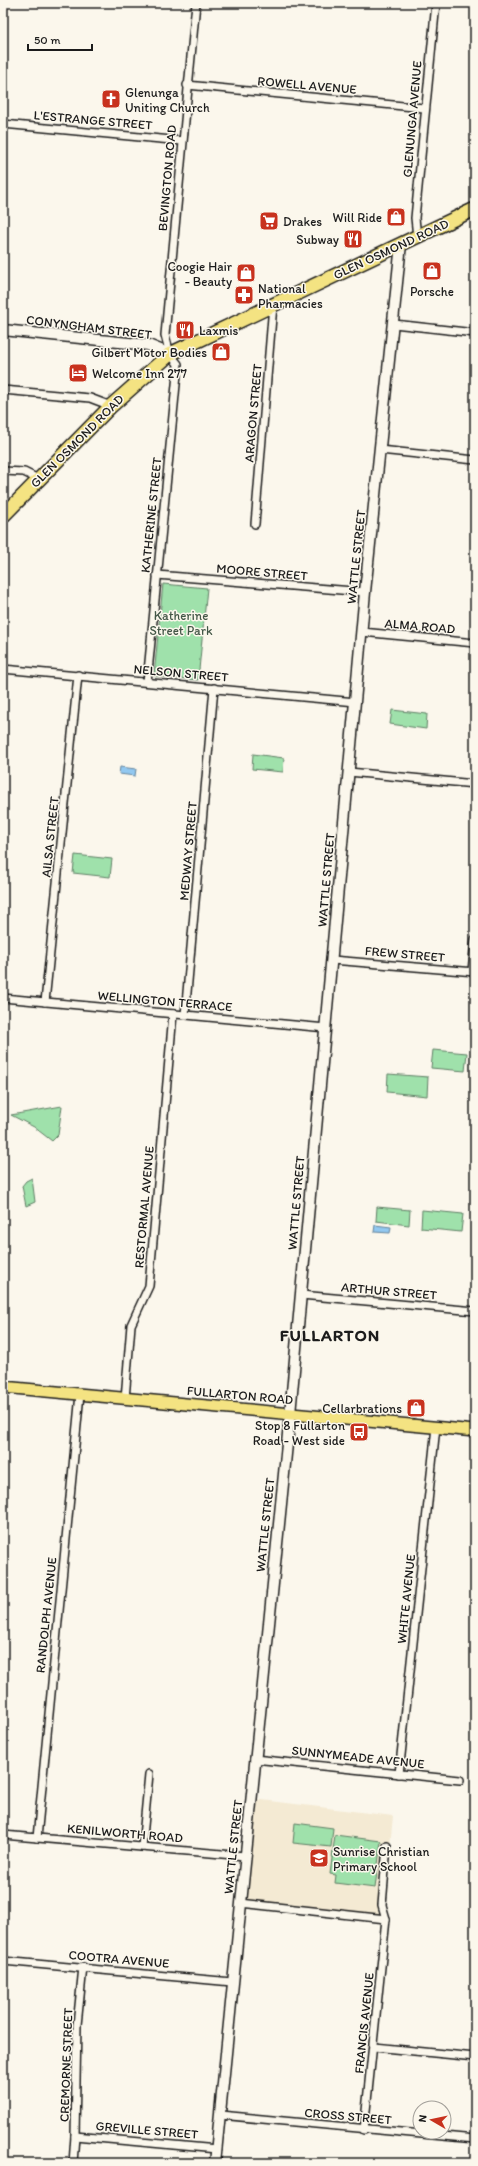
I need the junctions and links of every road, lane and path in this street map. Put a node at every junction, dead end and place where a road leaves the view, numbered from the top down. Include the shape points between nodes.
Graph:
1 (196, 3) edge
2 (436, 3) edge
3 (187, 86) junction
4 (424, 108) junction
5 (3, 124) edge
6 (182, 141) junction
7 (475, 209) edge
8 (417, 237) junction
9 (401, 244) junction
10 (273, 305) junction
11 (394, 324) junction
12 (3, 330) edge
13 (475, 333) edge
14 (170, 354) junction
15 (3, 390) edge
16 (111, 406) junction
17 (380, 450) junction
18 (475, 460) edge
19 (3, 471) edge
20 (38, 479) junction
21 (3, 516) edge
22 (254, 524) dead end
23 (158, 575) junction
24 (365, 592) junction
25 (362, 632) junction
26 (475, 643) edge
27 (3, 669) edge
28 (78, 675) junction
29 (147, 682) junction
30 (214, 688) junction
31 (356, 702) junction
32 (349, 772) junction
33 (475, 784) edge
34 (475, 939) edge
35 (332, 960) junction
36 (474, 972) edge
37 (3, 998) edge
38 (45, 1002) junction
39 (173, 1014) junction
40 (185, 1015) junction
41 (326, 1028) junction
42 (301, 1295) junction
43 (475, 1311) edge
44 (3, 1387) edge
45 (80, 1394) junction
46 (125, 1399) junction
47 (290, 1414) junction
48 (436, 1427) junction
49 (475, 1431) edge
50 (254, 1759) junction
51 (149, 1774) dead end
52 (400, 1774) junction
53 (460, 1780) dead end
54 (3, 1834) edge
55 (37, 1838) junction
56 (142, 1846) junction
57 (387, 1846) dead end
58 (245, 1856) junction
59 (240, 1903) junction
60 (386, 1919) junction
61 (3, 1961) edge
62 (83, 1967) junction
63 (232, 1982) junction
64 (374, 2047) junction
65 (475, 2057) edge
66 (220, 2115) junction
67 (364, 2130) junction
68 (75, 2136) junction
69 (475, 2139) edge
70 (217, 2149) junction
71 (73, 2163) edge
72 (215, 2163) edge

1 - 3 street, BEVINGTON ROAD
2 - 4 street, GLENUNGA AVENUE
3 - 4 street, ROWELL AVENUE
3 - 6 street, BEVINGTON ROAD
4 - 8 street, GLENUNGA AVENUE via 415,218
5 - 6 street, L'ESTRANGE STREET
6 - 14 street, BEVINGTON ROAD via 164,335
7 - 8 highway, GLEN OSMOND ROAD
8 - 9 highway, GLEN OSMOND ROAD
9 - 10 highway, GLEN OSMOND ROAD
9 - 11 street, WATTLE STREET
10 - 14 highway, GLEN OSMOND ROAD
10 - 22 street, ARAGON STREET
11 - 13 street
11 - 17 street, WATTLE STREET
12 - 14 street, CONYNGHAM STREET via 148,345
14 - 16 highway, GLEN OSMOND ROAD
14 - 23 street, KATHERINE STREET via 178,364
15 - 16 street via 90,398
16 - 20 highway, GLEN OSMOND ROAD
17 - 18 street
17 - 24 street, WATTLE STREET
19 - 20 street via 24,472
20 - 21 highway, GLEN OSMOND ROAD
23 - 24 street, MOORE STREET
23 - 29 street, KATHERINE STREET
24 - 25 street, WATTLE STREET
25 - 26 street, ALMA ROAD
25 - 31 street, WATTLE STREET
27 - 28 street, NELSON STREET
28 - 29 street, NELSON STREET
28 - 38 street, AILSA STREET
29 - 30 street, NELSON STREET
30 - 31 street, NELSON STREET
30 - 40 street, MEDWAY STREET
31 - 32 street, WATTLE STREET
32 - 33 street
32 - 35 street, WATTLE STREET
34 - 36 street
35 - 36 street, FREW STREET
35 - 41 street, WATTLE STREET
37 - 38 street, WELLINGTON TERRACE
38 - 39 street, WELLINGTON TERRACE
39 - 40 street, WELLINGTON TERRACE
39 - 46 street, RESTORMAL AVENUE via 149,1286 131,1325
40 - 41 street, WELLINGTON TERRACE
41 - 42 street, WATTLE STREET
42 - 43 street, ARTHUR STREET
42 - 47 street, WATTLE STREET
44 - 45 main road, FULLARTON ROAD
45 - 46 main road, FULLARTON ROAD
45 - 55 street, RANDOLPH AVENUE
46 - 47 main road, FULLARTON ROAD
47 - 48 main road, FULLARTON ROAD
47 - 50 street, WATTLE STREET
48 - 49 main road, FULLARTON ROAD
48 - 52 street, WHITE AVENUE
50 - 52 street, SUNNYMEADE AVENUE
50 - 58 street, WATTLE STREET
51 - 56 street
52 - 53 street, SUNNYMEADE AVENUE
54 - 55 street, KENILWORTH ROAD
55 - 56 street, KENILWORTH ROAD
56 - 58 street, KENILWORTH ROAD
57 - 60 street, FRANCIS AVENUE via 382,1905
58 - 59 street, WATTLE STREET
59 - 60 street
59 - 63 street, WATTLE STREET
60 - 64 street, FRANCIS AVENUE
61 - 62 street, COOTRA AVENUE
62 - 63 street, COOTRA AVENUE
62 - 68 street, CREMORNE STREET via 77,2025
63 - 66 street, WATTLE STREET
64 - 65 street
64 - 67 street, FRANCIS AVENUE
66 - 67 street, CROSS STREET
66 - 70 street, WATTLE STREET
67 - 69 street, CROSS STREET
68 - 70 street, GREVILLE STREET
68 - 71 street, CREMORNE STREET
70 - 72 street, WATTLE STREET

